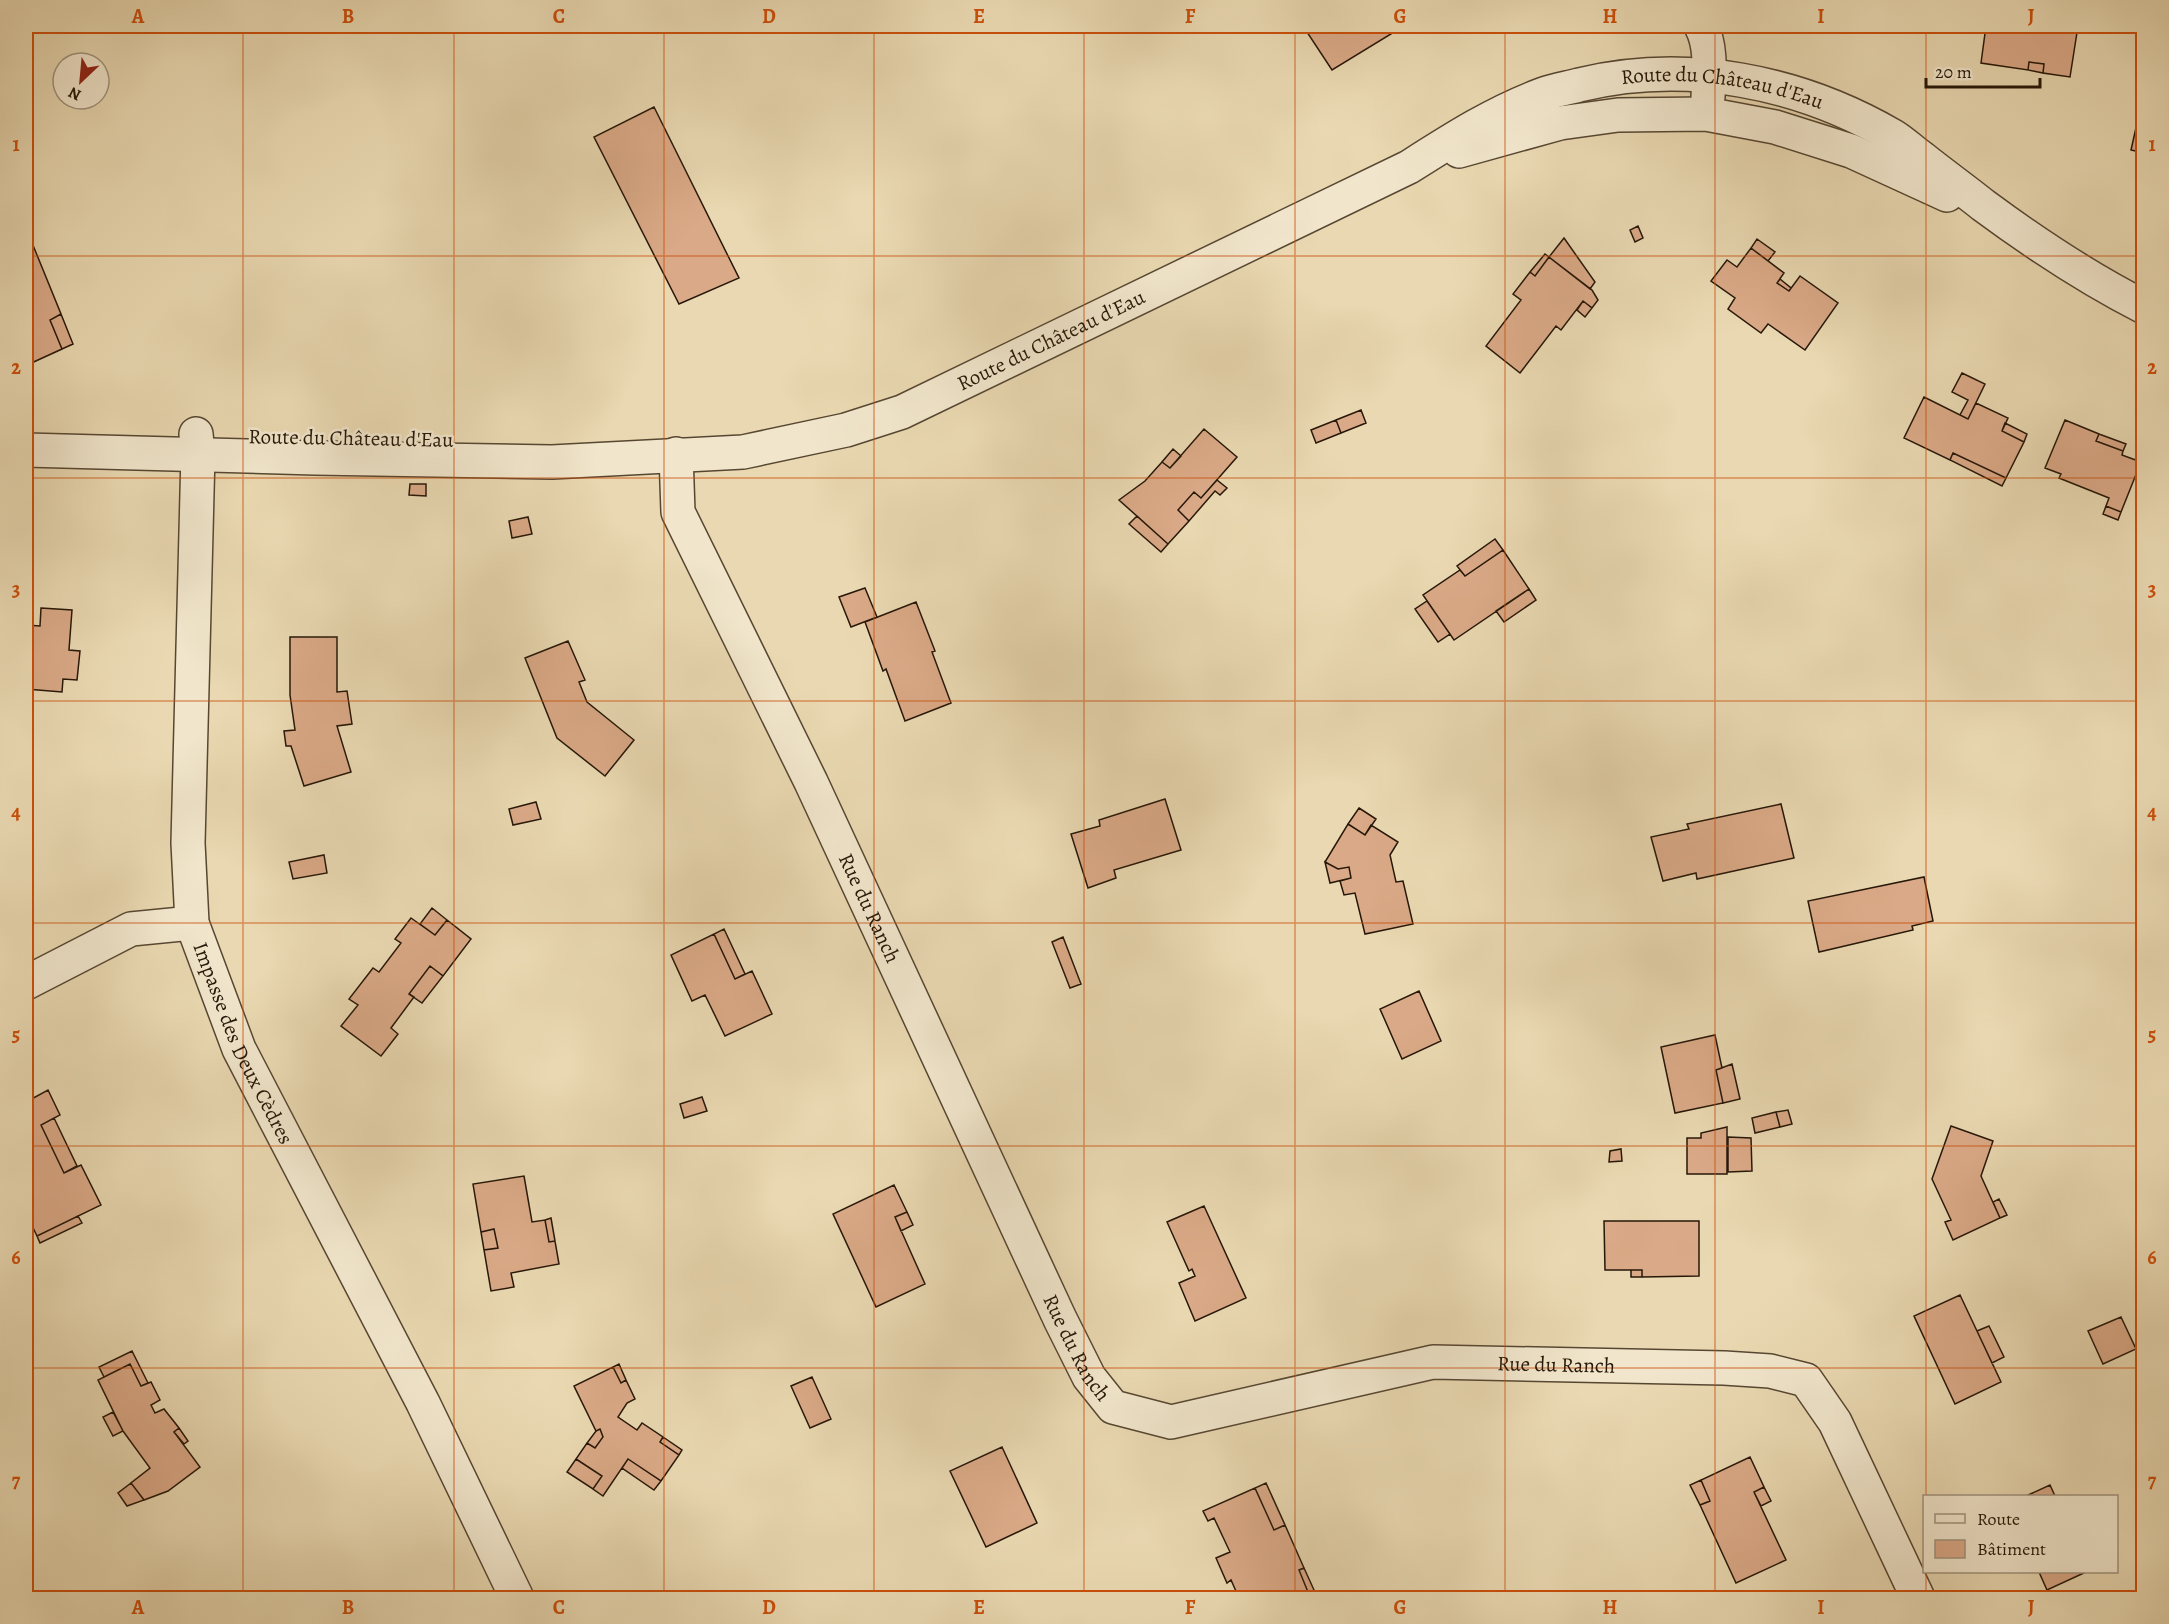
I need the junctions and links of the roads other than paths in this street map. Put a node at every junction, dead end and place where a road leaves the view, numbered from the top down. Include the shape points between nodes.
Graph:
1 (1701, 26) edge
2 (1709, 75) junction
3 (1706, 114) junction
4 (1409, 167) junction
5 (2017, 230) junction
6 (2131, 300) edge
7 (26, 430) edge
8 (197, 444) junction
9 (26, 450) edge
10 (676, 454) junction
11 (192, 923) junction
12 (26, 983) edge
13 (516, 1599) edge
14 (1918, 1599) edge

1 - 2 street
2 - 3 street
2 - 4 street, Route du Château d'Eau via 1608,78 1545,94 1476,124
2 - 5 street, Route du Château d'Eau via 1797,92 1894,137
3 - 4 street, Route du Château d'Eau via 1618,115 1560,123
3 - 5 street, Route du Château d'Eau via 1775,127 1851,151
4 - 10 street, Route du Château d'Eau via 902,412 846,430 743,452
5 - 6 street, Route du Château d'Eau
7 - 8 street, Route du Château d'Eau
8 - 9 street, Route du Château d'Eau
8 - 10 street, Route du Château d'Eau via 550,442
8 - 11 street, Impasse des Deux Cèdres via 188,843
10 - 14 street, Rue du Ranch via 678,513 812,782 1060,1319 1089,1377 1113,1407 1171,1422 1432,1362 1770,1371 1806,1380 1835,1422
11 - 12 street via 131,929
11 - 13 street, Impasse des Deux Cèdres via 239,1049 423,1404

